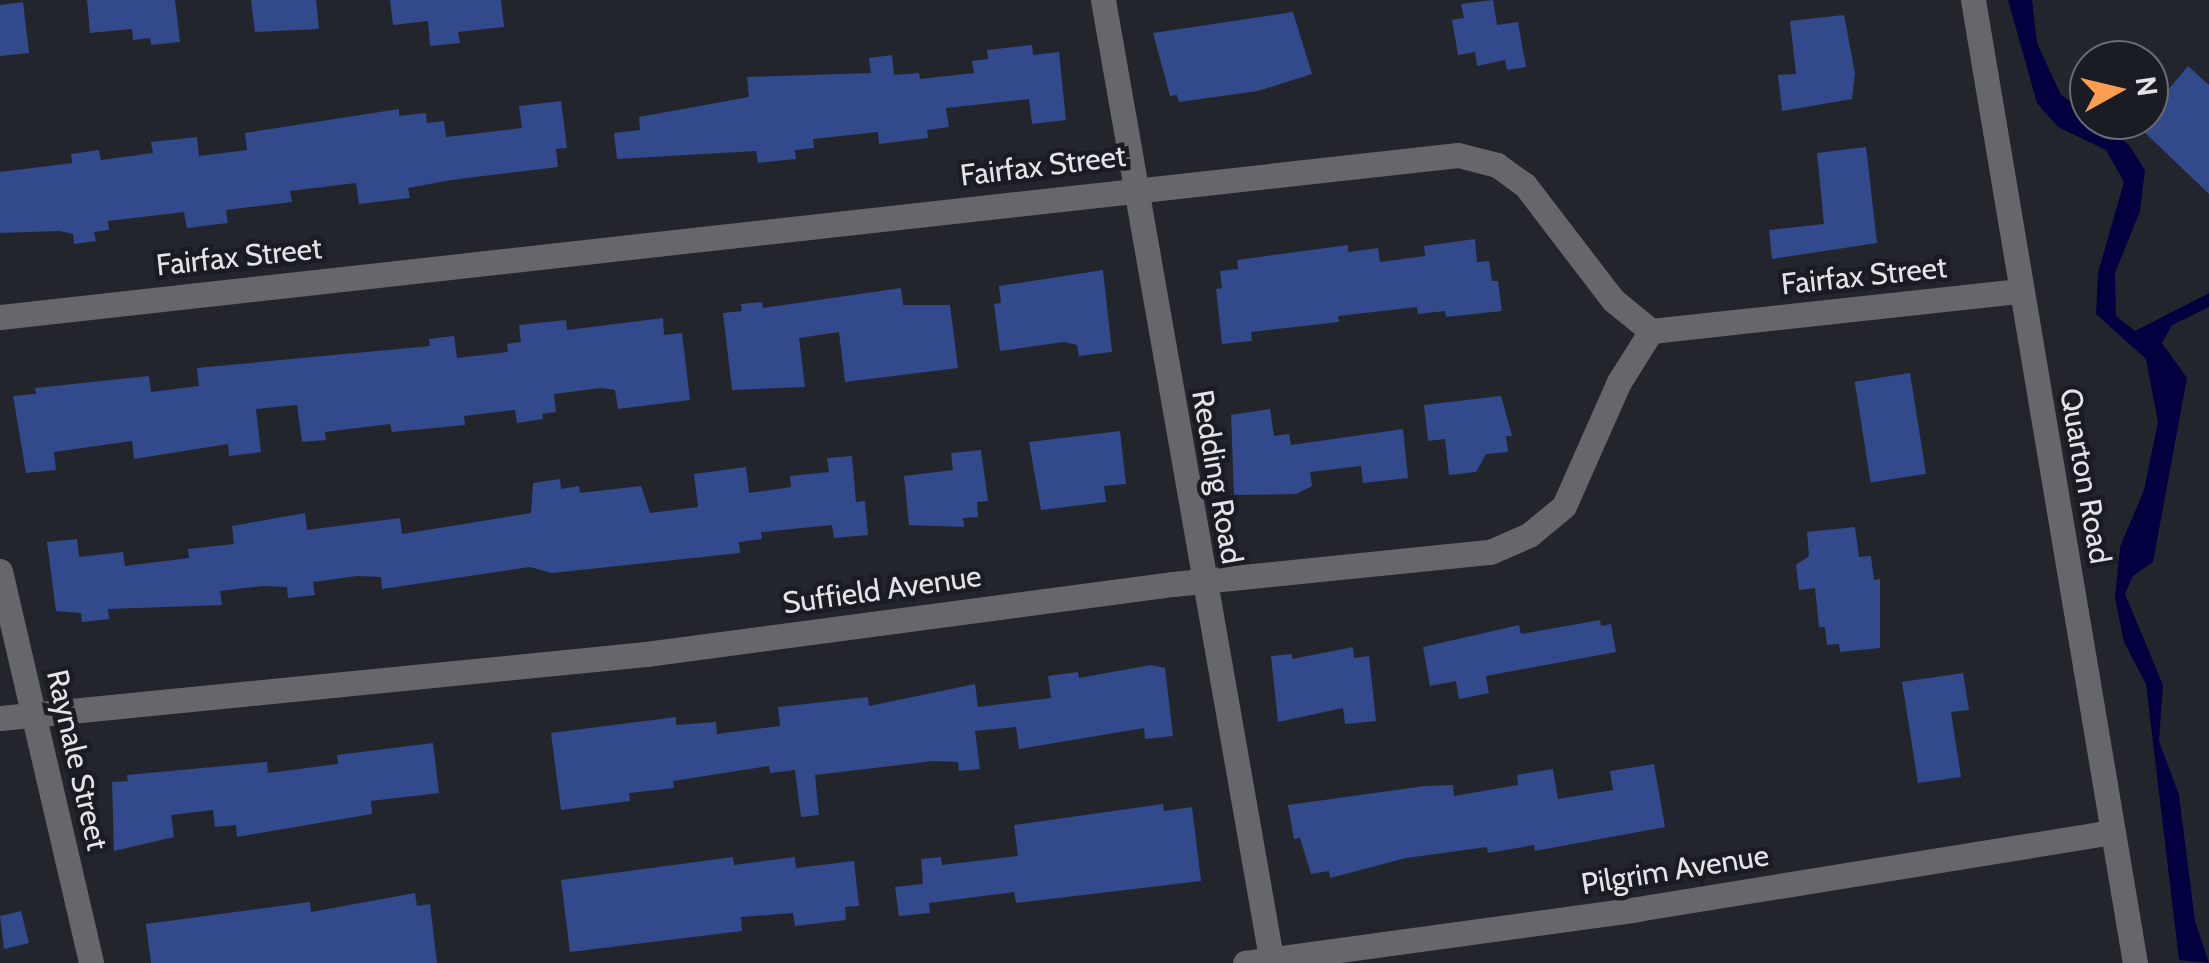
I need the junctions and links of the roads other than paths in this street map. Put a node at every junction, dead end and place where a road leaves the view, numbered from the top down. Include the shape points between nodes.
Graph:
1 (1103, 0) edge
2 (1972, 0) edge
3 (1134, 188) junction
4 (2020, 292) junction
5 (0, 318) edge
6 (1651, 331) junction
7 (0, 571) edge
8 (1202, 582) junction
9 (33, 714) junction
10 (0, 718) edge
11 (2113, 832) junction
12 (1271, 961) edge
13 (90, 963) edge
14 (1244, 963) edge
15 (2134, 963) edge

1 - 3 street, Redding Road
2 - 4 street, Quarton Road
3 - 5 street, Fairfax Street
3 - 6 street, Fairfax Street via 1424,155 1487,160 1525,185 1613,300
3 - 8 street, Redding Road
4 - 6 street, Fairfax Street
4 - 11 street, Quarton Road
6 - 8 street, Suffield Avenue via 1619,382 1576,486 1529,535 1469,555
7 - 9 street, Raynale Street
8 - 9 street, Suffield Avenue via 646,654
8 - 12 street, Redding Road
9 - 10 street, Suffield Avenue
9 - 13 street, Raynale Street
11 - 12 street, Pilgrim Avenue via 1638,910
11 - 15 street, Quarton Road
12 - 14 street, Pilgrim Avenue

